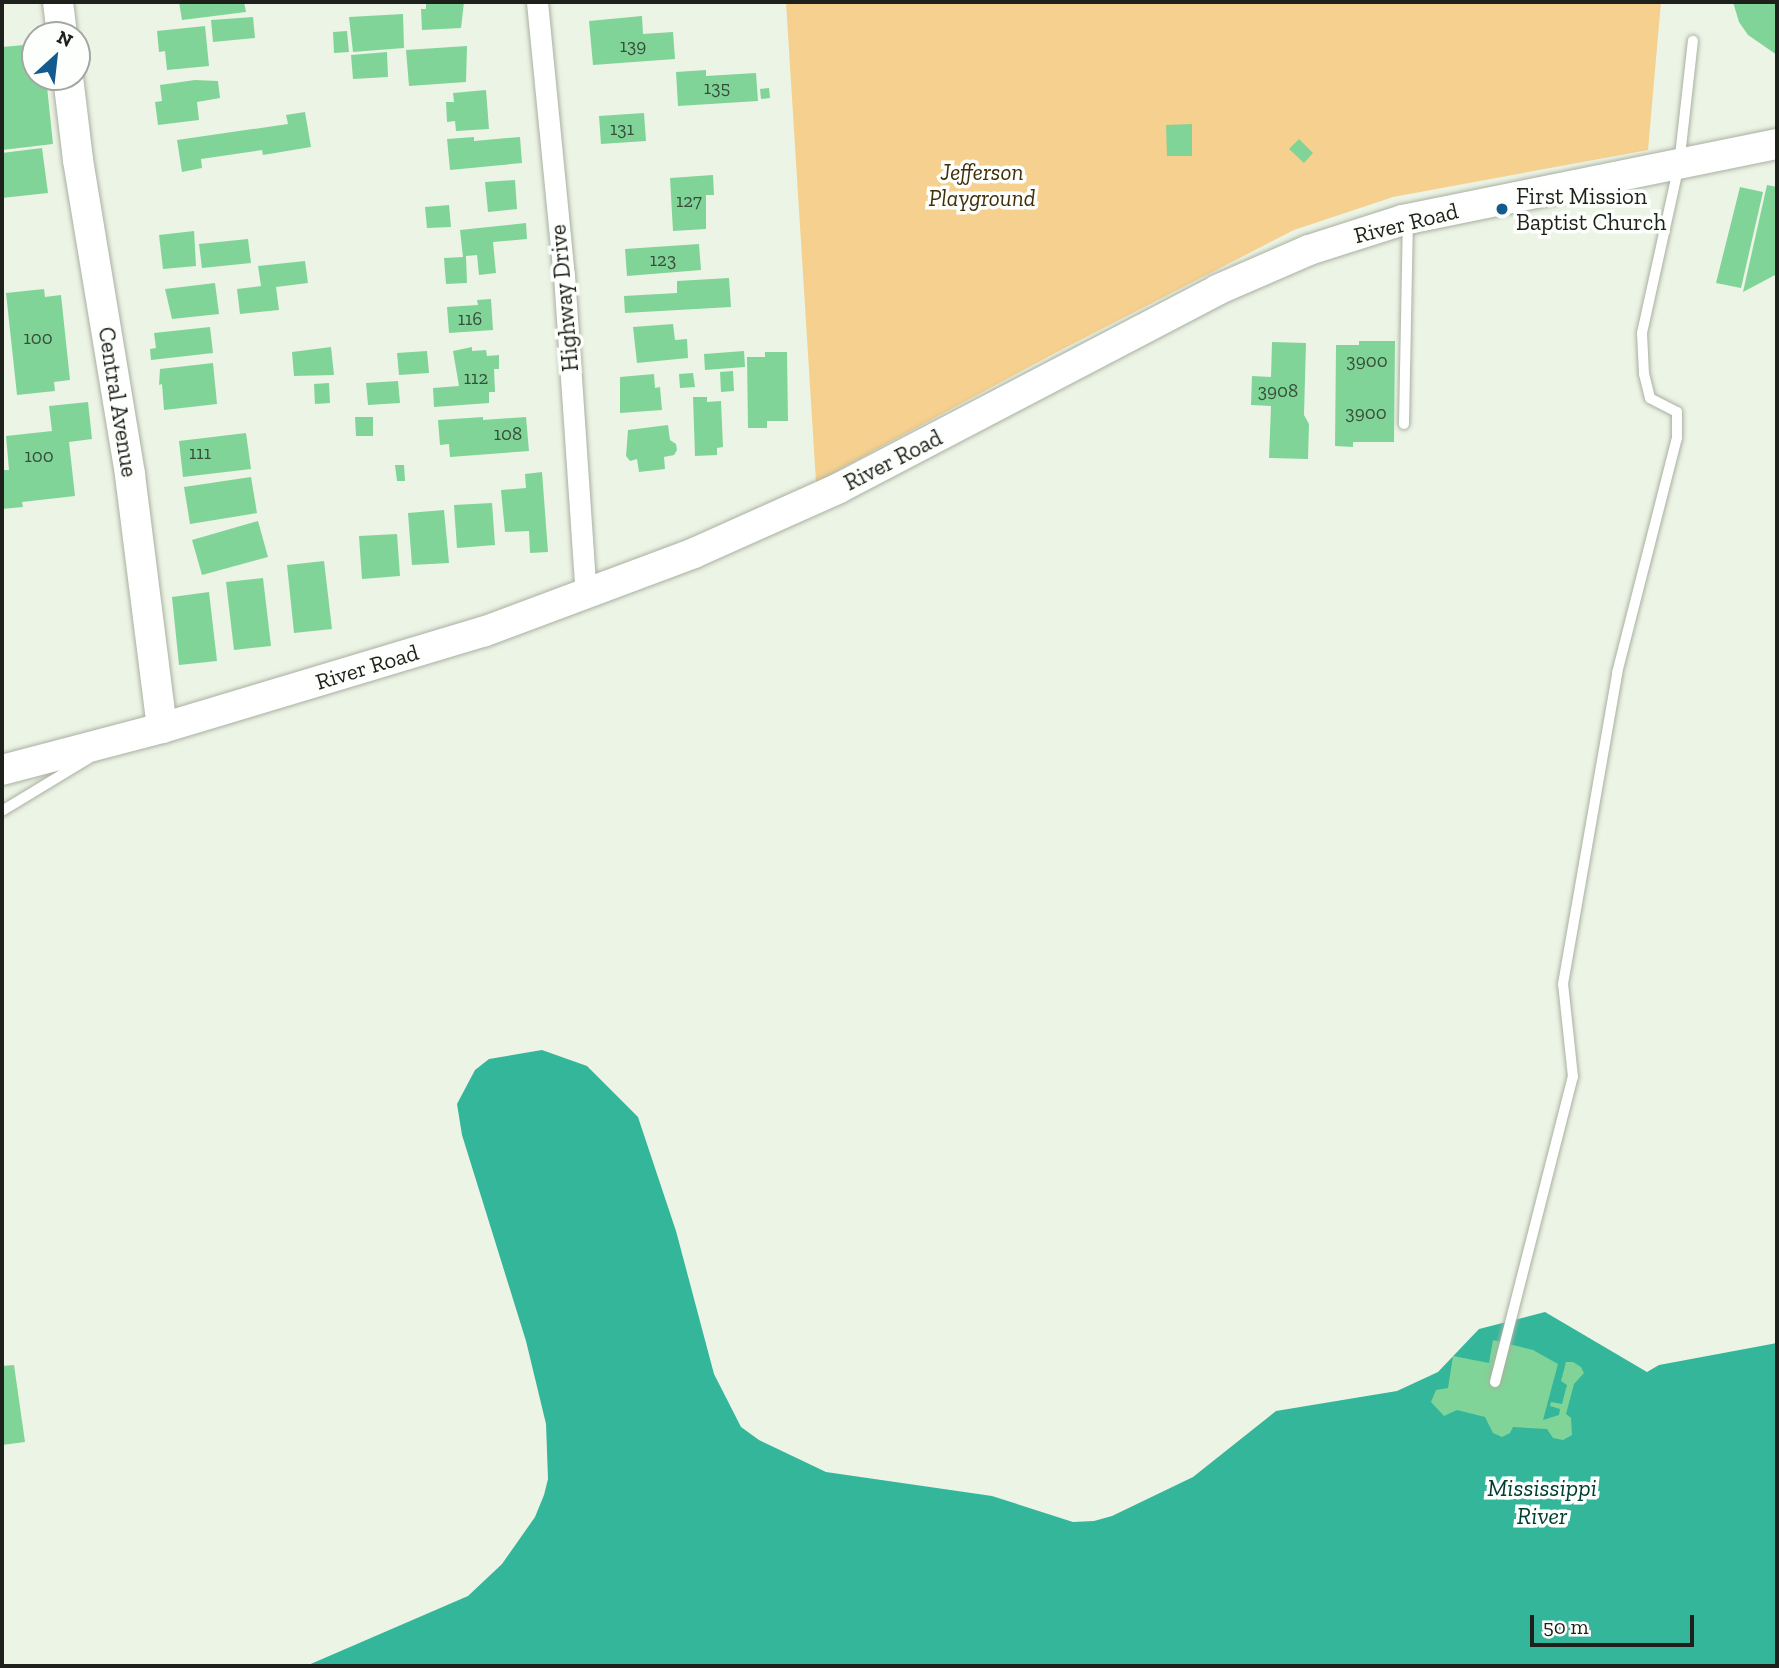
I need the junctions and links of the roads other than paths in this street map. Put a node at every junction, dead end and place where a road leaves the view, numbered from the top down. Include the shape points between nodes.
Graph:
1 (58, 2) edge
2 (537, 2) edge
3 (60, 21) edge
4 (1693, 41) dead end
5 (70, 91) edge
6 (1777, 144) edge
7 (1679, 165) junction
8 (1408, 219) junction
9 (1404, 424) dead end
10 (586, 594) junction
11 (162, 727) junction
12 (128, 735) junction
13 (2, 770) edge
14 (2, 811) edge
15 (1495, 1382) dead end

1 - 3 main road
2 - 10 street, Highway Drive via 564,275
4 - 7 lane
5 - 11 main road, Central Avenue via 130,475
6 - 7 main road, River Road
7 - 8 main road, River Road
7 - 15 lane via 1642,333 1650,398 1677,412 1678,438 1617,673 1563,984 1573,1077
8 - 9 lane
8 - 10 main road, River Road via 1309,250 1217,290 839,488 694,553
10 - 11 main road, River Road via 483,632
11 - 12 main road, River Road
12 - 13 main road, River Road
12 - 14 lane

